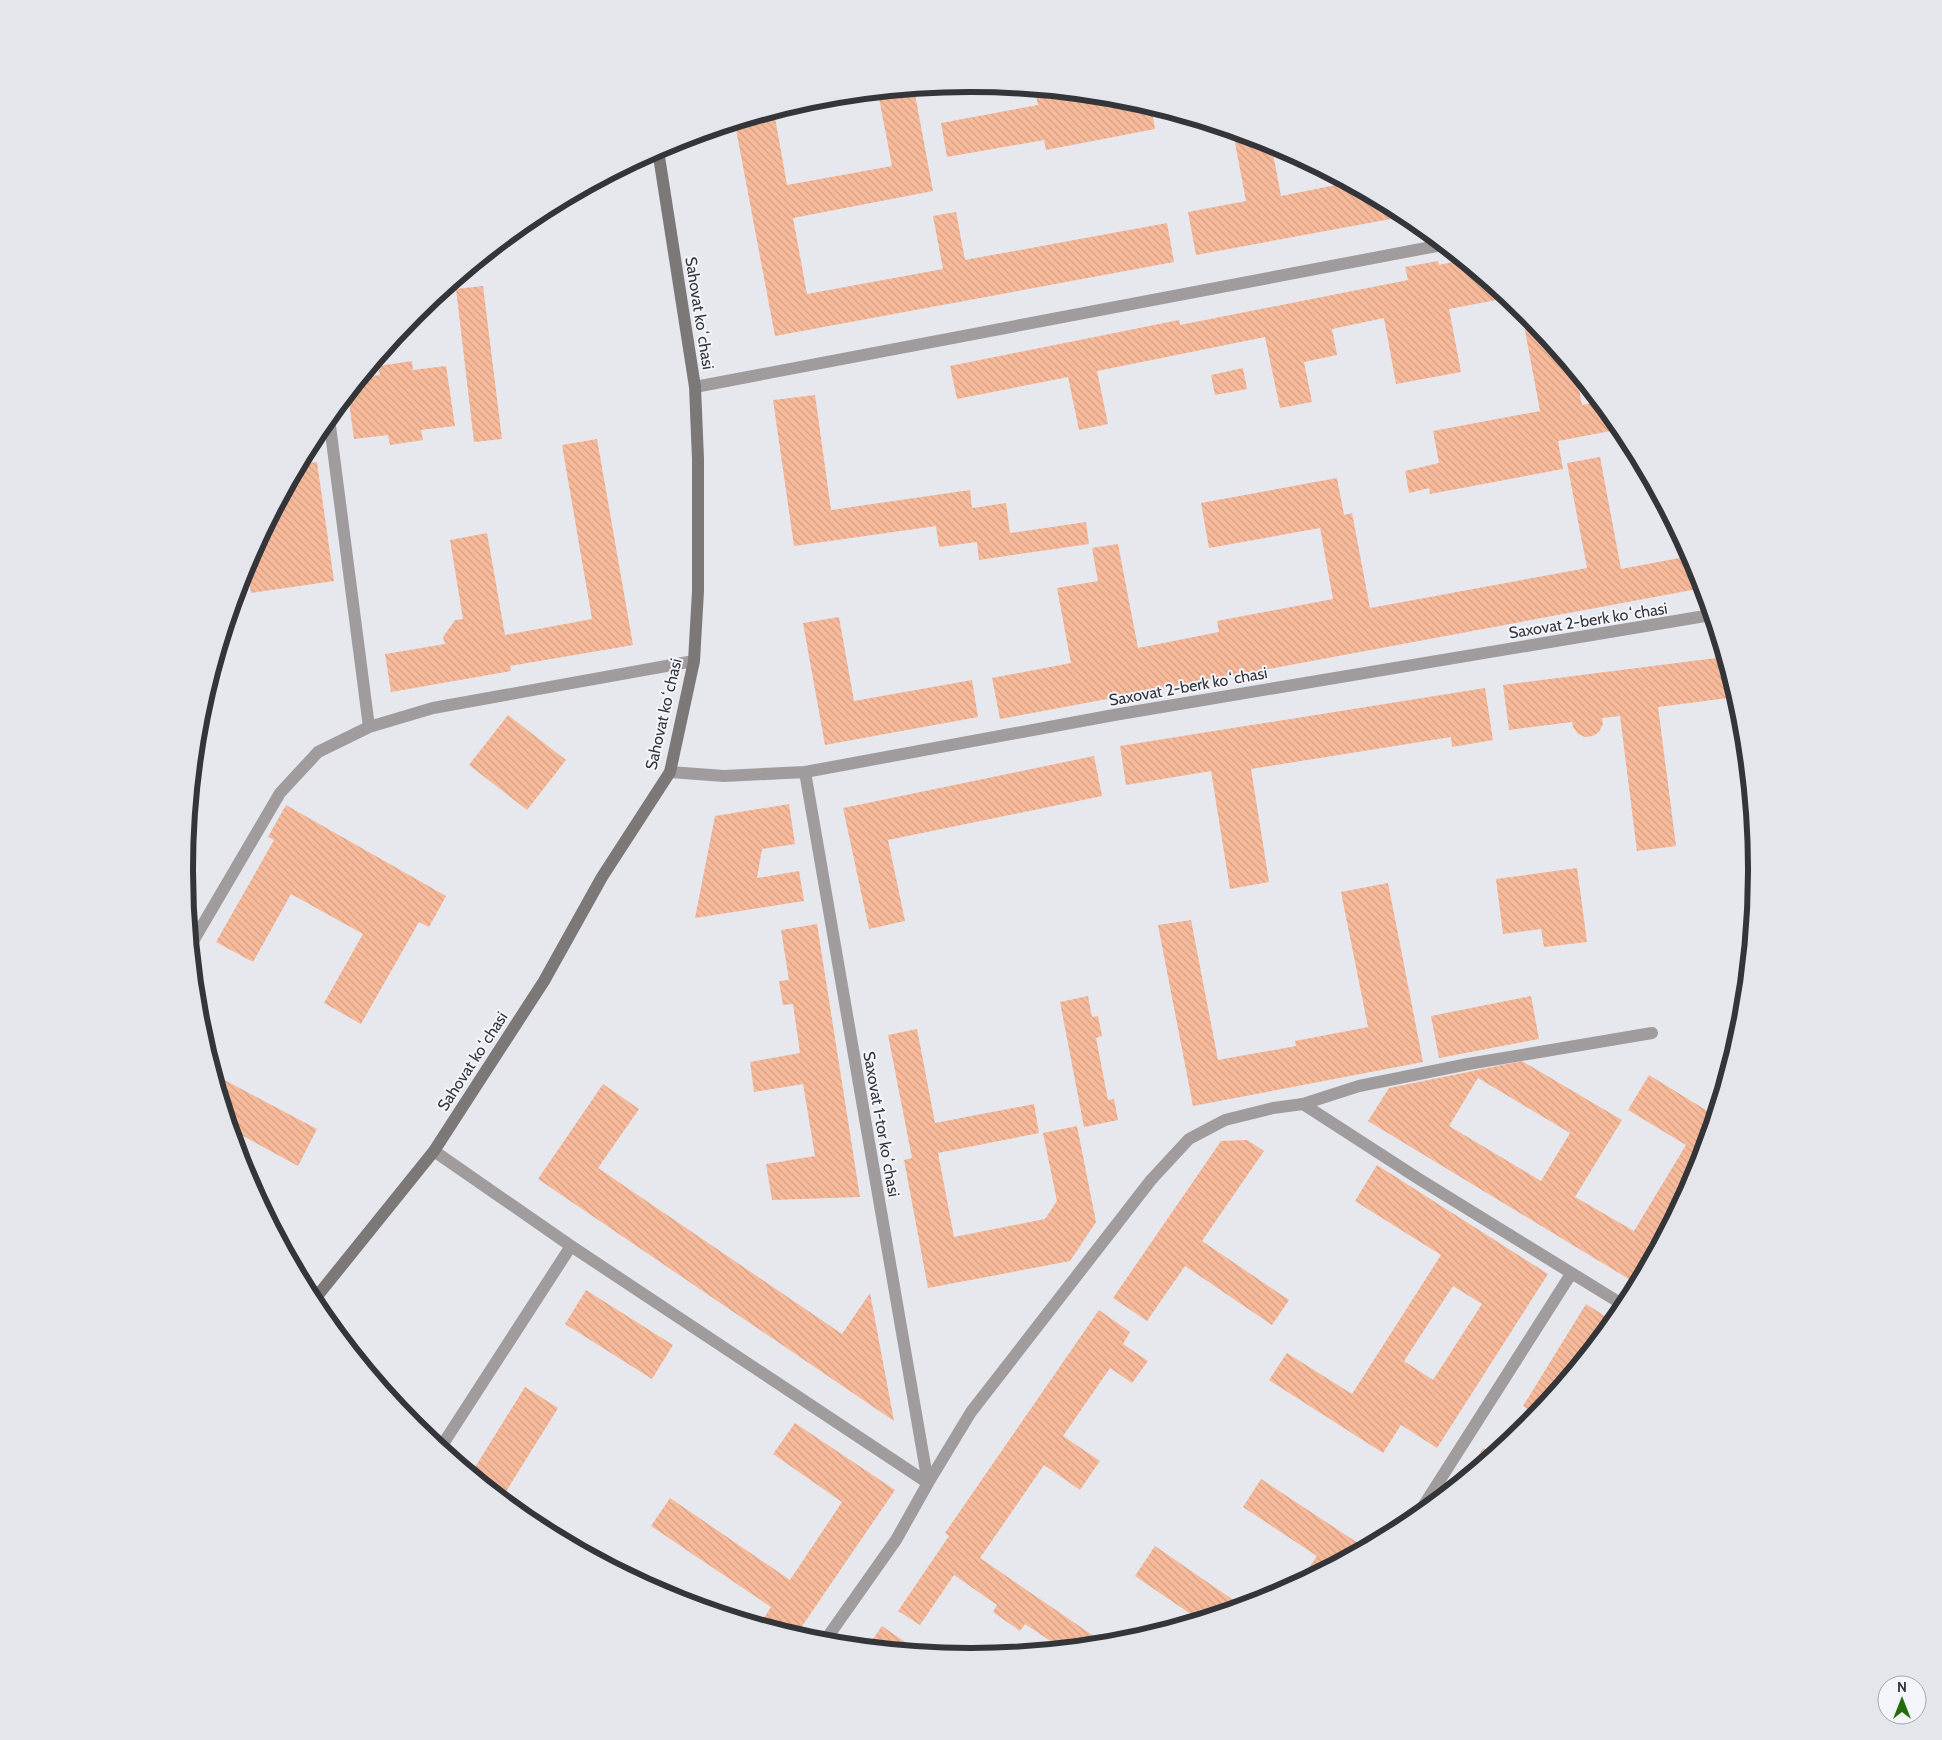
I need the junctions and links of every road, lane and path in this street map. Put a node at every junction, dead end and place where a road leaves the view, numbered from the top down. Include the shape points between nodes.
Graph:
1 (659, 158) edge
2 (1435, 246) edge
3 (695, 387) junction
4 (331, 429) edge
5 (1706, 617) edge
6 (694, 661) junction
7 (369, 726) junction
8 (670, 772) junction
9 (805, 772) junction
10 (196, 935) edge
11 (1652, 1033) dead end
12 (1303, 1104) junction
13 (434, 1151) junction
14 (570, 1246) junction
15 (1572, 1274) junction
16 (318, 1290) edge
17 (1617, 1301) edge
18 (444, 1442) edge
19 (928, 1483) junction
20 (1429, 1498) edge
21 (829, 1635) edge

1 - 3 street, Sahovat koʻchasi
2 - 3 street
3 - 6 street, Sahovat koʻchasi via 698,591
4 - 7 street
5 - 9 street, Saxovat 2-berk koʻchasi via 1114,715
6 - 7 street via 433,708
6 - 8 street, Sahovat koʻchasi
7 - 10 street via 318,752 280,793
8 - 9 street, Saxovat 2-berk koʻchasi via 724,776
8 - 13 street, Sahovat koʻchasi via 602,877 544,981
9 - 19 street, Saxovat 1-tor koʻchasi
11 - 12 street via 1368,1084
12 - 15 street
12 - 19 street via 1225,1120 1189,1138 1152,1180 971,1412
13 - 14 street
13 - 16 street, Sahovat koʻchasi
14 - 18 street
14 - 19 street
15 - 17 street
15 - 20 street
19 - 21 street via 896,1540

